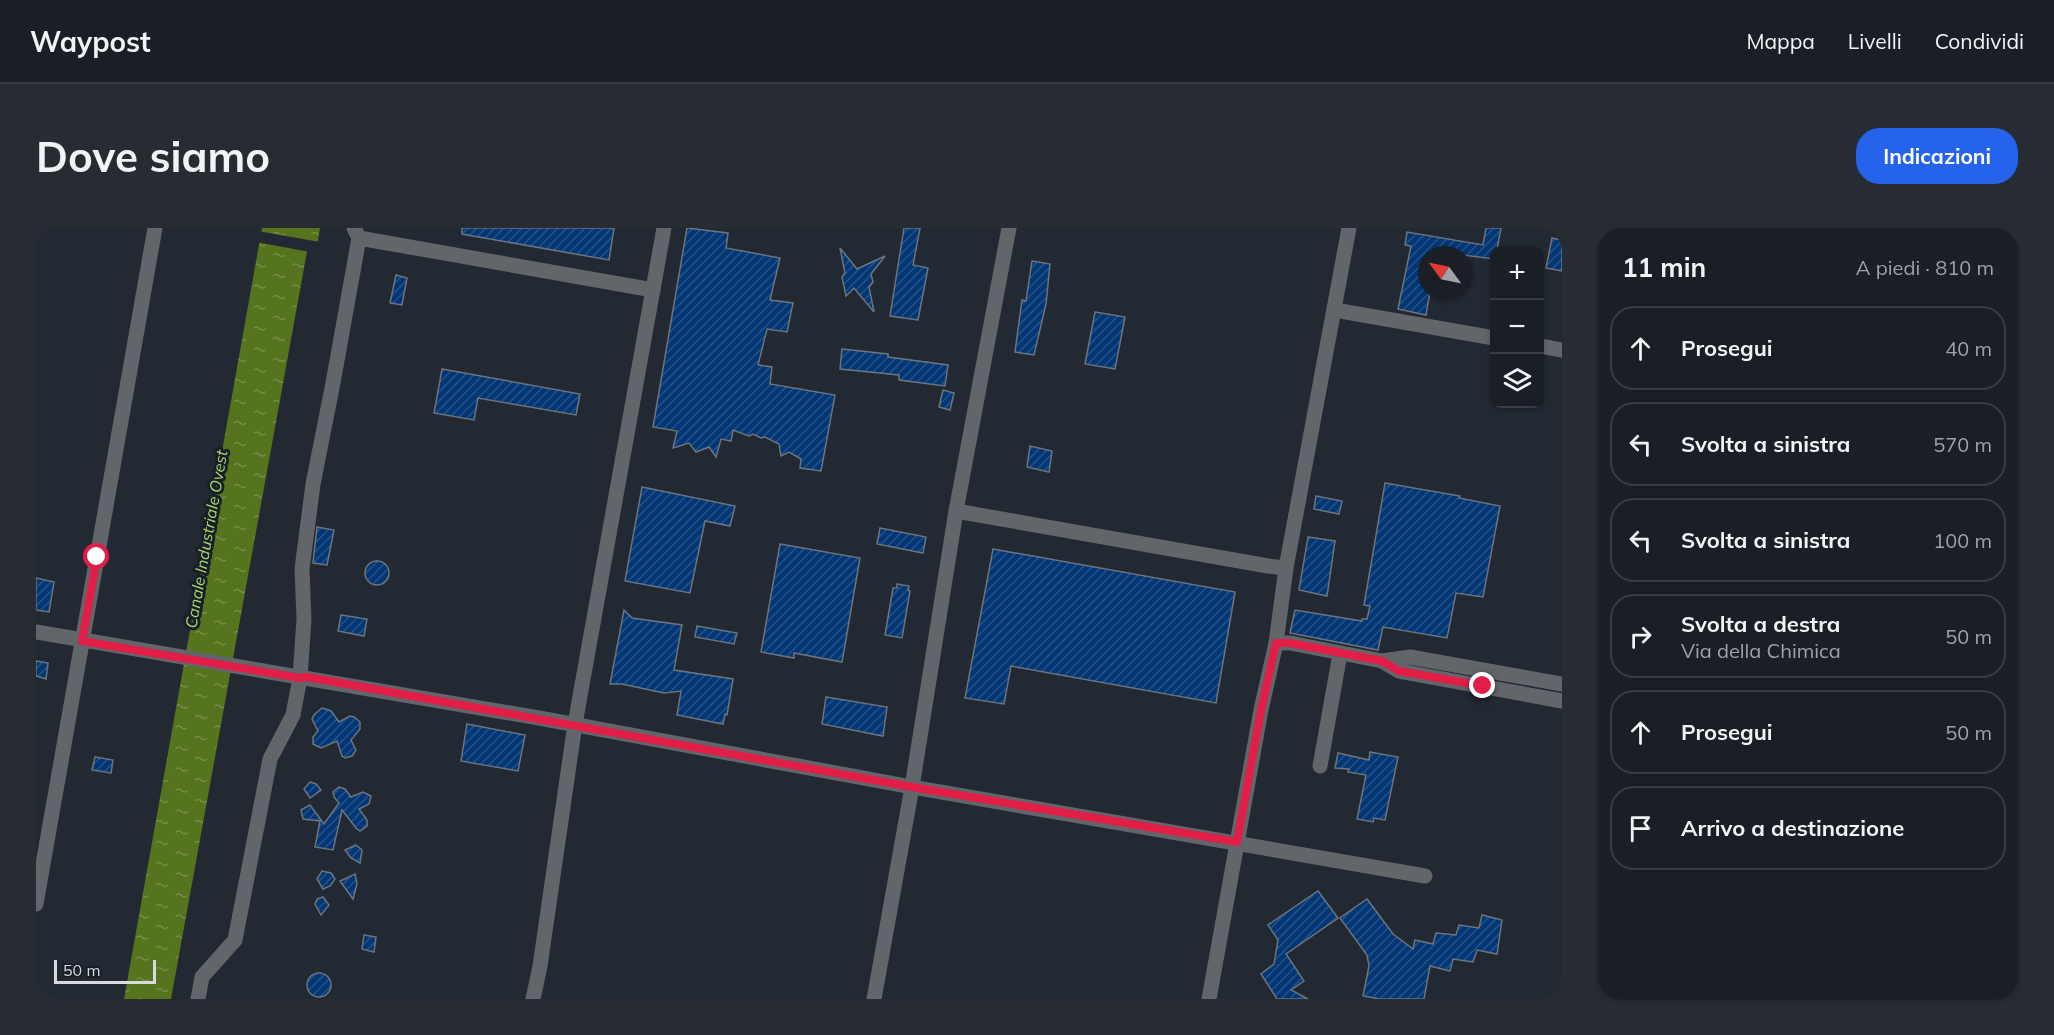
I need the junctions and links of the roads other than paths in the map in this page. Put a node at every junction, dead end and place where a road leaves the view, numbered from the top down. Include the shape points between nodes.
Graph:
1 (156, 228) edge
2 (664, 228) edge
3 (1010, 228) edge
4 (1349, 228) edge
5 (357, 233) edge
6 (653, 290) junction
7 (1335, 310) junction
8 (1490, 337) edge
9 (1544, 347) edge
10 (1562, 351) edge
11 (956, 511) junction
12 (1286, 568) junction
13 (36, 632) edge
14 (82, 641) junction
15 (1276, 643) junction
16 (1340, 654) junction
17 (1382, 661) junction
18 (300, 678) junction
19 (1562, 684) edge
20 (1562, 701) edge
21 (574, 724) junction
22 (1320, 766) dead end
23 (912, 787) junction
24 (1237, 842) junction
25 (1425, 876) dead end
26 (36, 904) edge
27 (198, 999) edge
28 (533, 999) edge
29 (874, 999) edge
30 (1209, 999) edge

1 - 14 lane
2 - 6 lane
3 - 11 lane
4 - 7 lane
5 - 6 lane
5 - 18 lane via 333,384 312,484 302,569
6 - 21 lane
7 - 8 lane
7 - 12 lane
9 - 10 lane
11 - 12 lane
11 - 23 lane
12 - 15 lane
13 - 14 lane
14 - 18 lane
14 - 26 lane
15 - 16 lane
15 - 24 lane
16 - 17 lane
16 - 22 lane
17 - 19 lane via 1410,657
17 - 20 lane via 1399,671
18 - 21 lane
18 - 27 lane via 293,715 270,759 235,940 202,977
21 - 23 lane
21 - 28 lane
23 - 24 lane
23 - 29 lane
24 - 25 lane
24 - 30 lane

